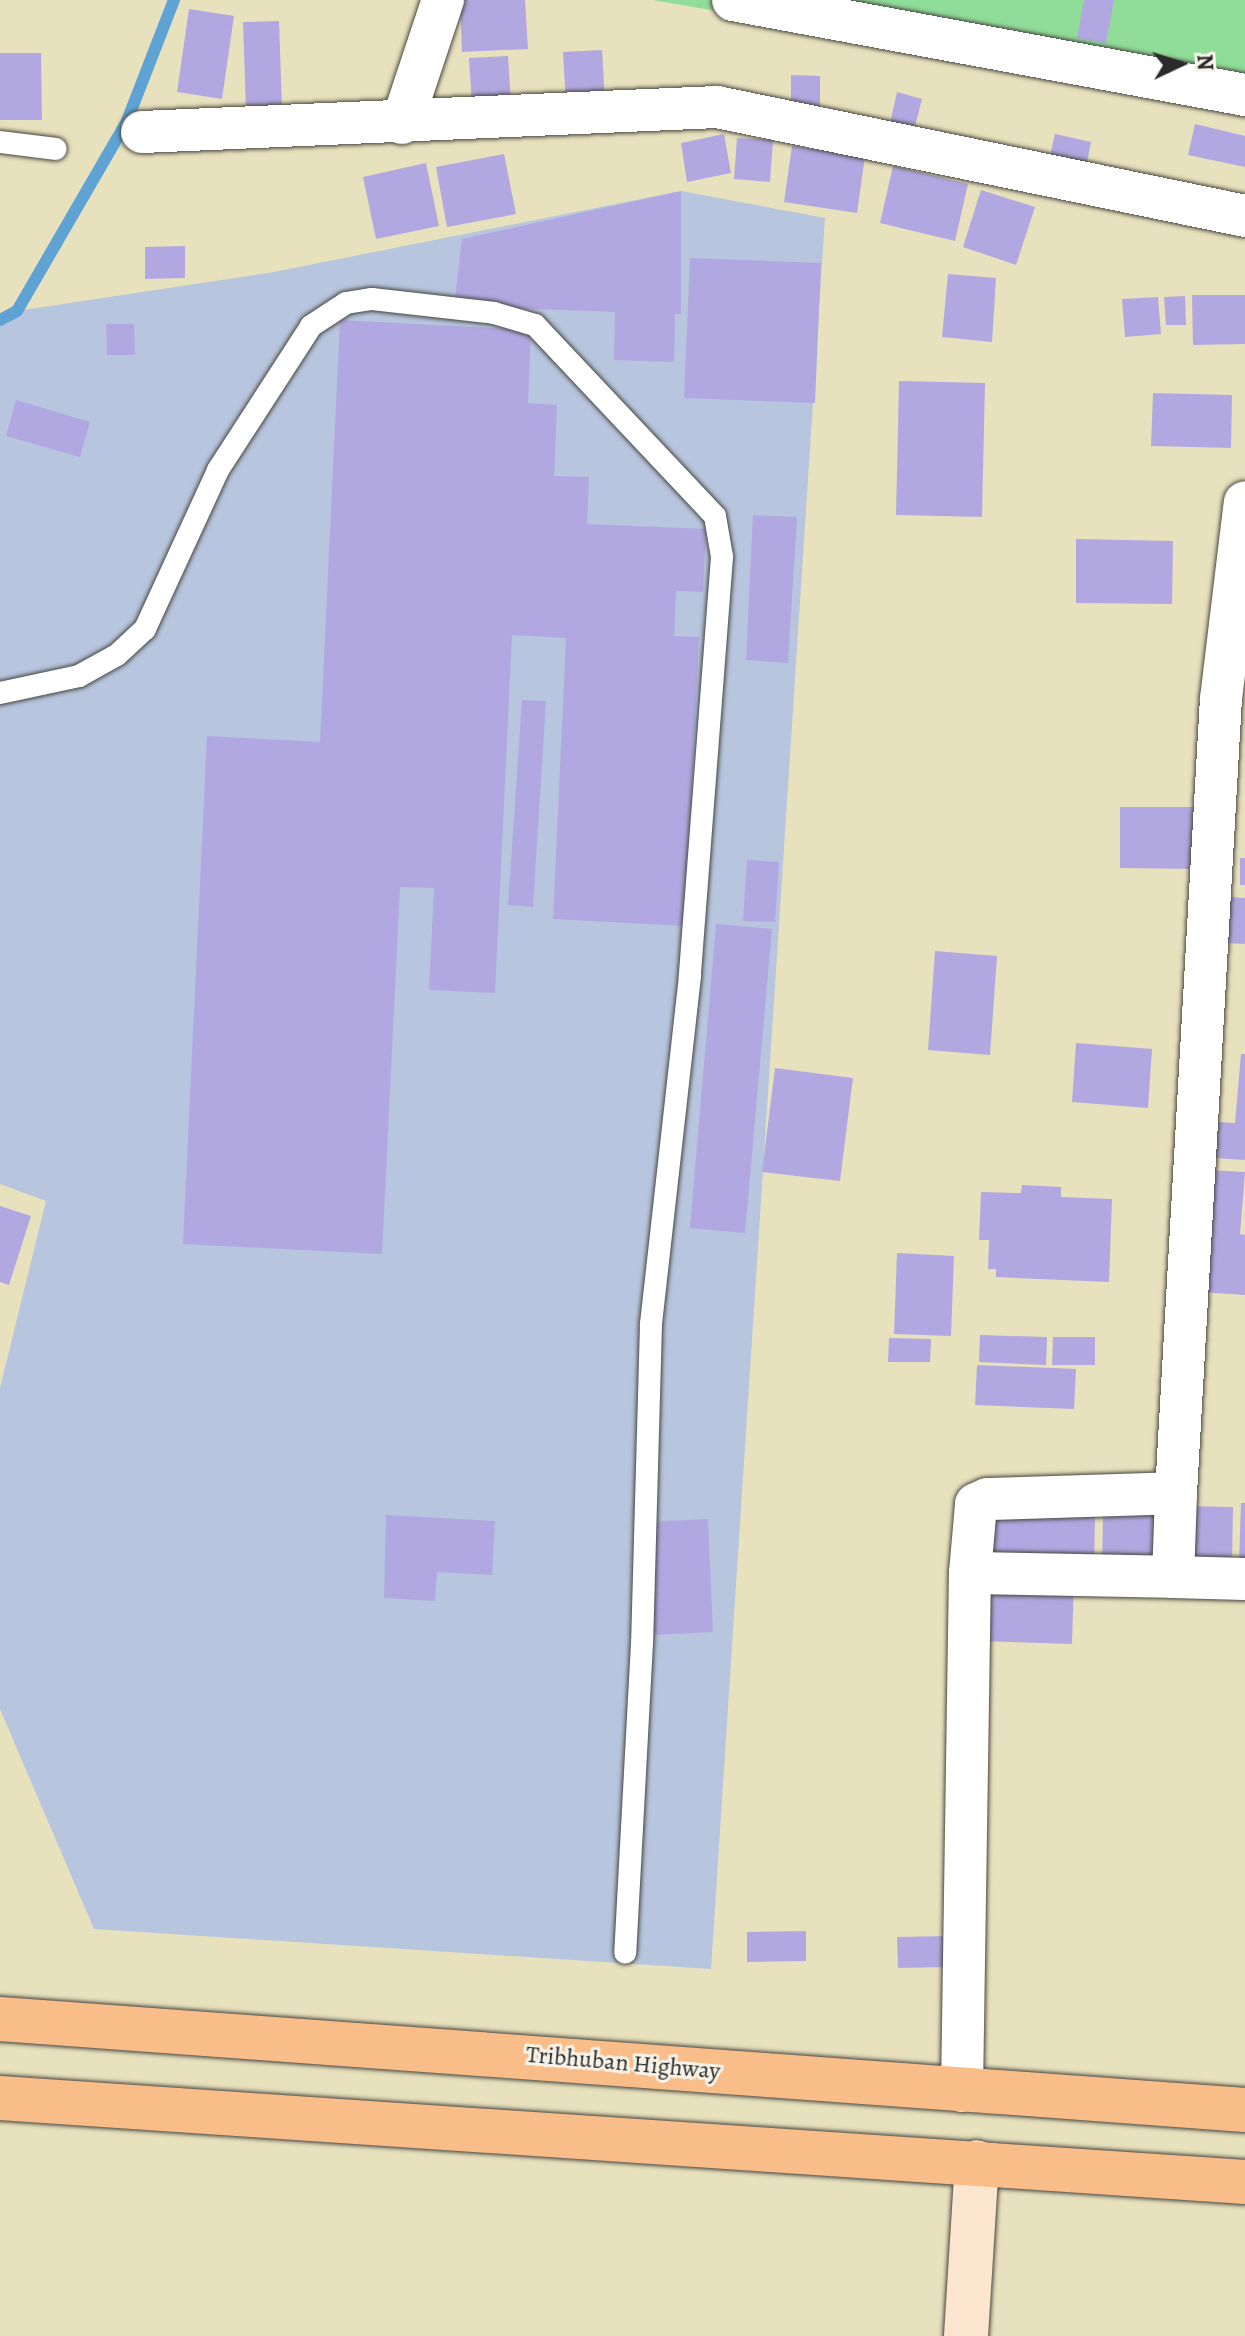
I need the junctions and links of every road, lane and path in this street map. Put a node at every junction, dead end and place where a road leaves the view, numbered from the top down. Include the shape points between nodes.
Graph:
1 (443, 0) edge
2 (733, 0) edge
3 (1245, 95) edge
4 (402, 123) junction
5 (142, 132) dead end
6 (0, 142) edge
7 (56, 149) dead end
8 (1245, 216) edge
9 (1245, 502) edge
10 (0, 693) edge
11 (1176, 1493) junction
12 (970, 1573) junction
13 (1173, 1577) junction
14 (1245, 1579) edge
15 (625, 1953) dead end
16 (0, 2019) edge
17 (962, 2091) junction
18 (0, 2098) edge
19 (1245, 2110) edge
20 (977, 2162) junction
21 (1245, 2182) edge
22 (966, 2336) edge

1 - 4 street
2 - 3 street
4 - 5 street
4 - 8 street via 717,107
6 - 7 lane
9 - 11 street via 1221,699
10 - 15 lane via 79,676 117,655 145,629 218,470 311,326 346,303 372,299 494,313 535,325 715,516 722,557 690,976 651,1324 642,1643
11 - 12 street via 988,1499 976,1504
11 - 13 street
12 - 13 street
12 - 17 street
13 - 14 street
16 - 17 highway, Tribhuban Highway
17 - 19 highway, Tribhuban Highway
18 - 20 highway
20 - 21 highway
20 - 22 main road

